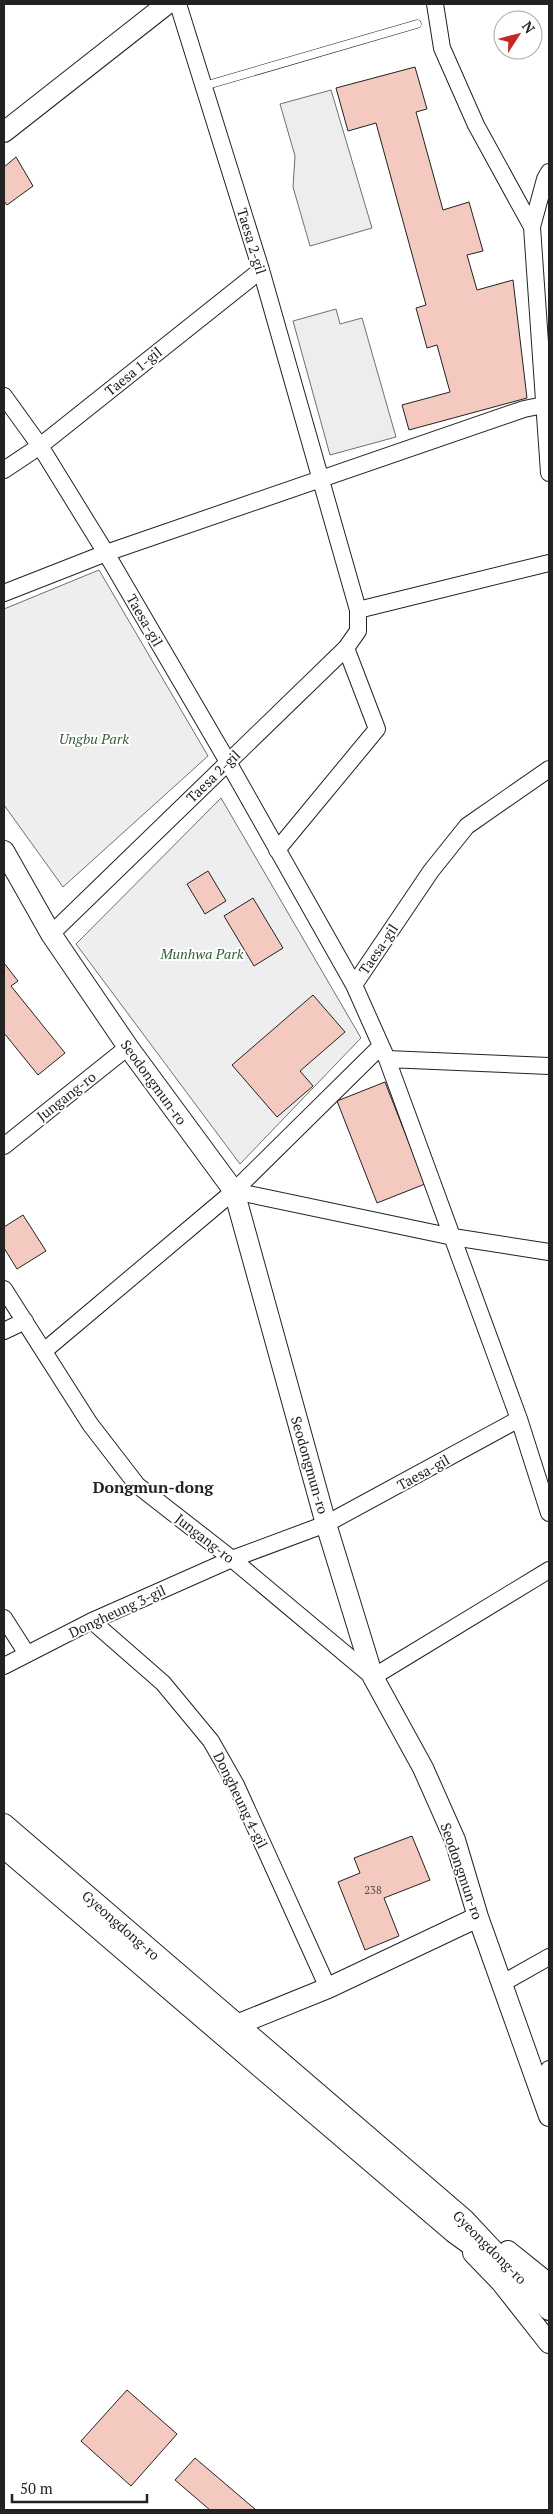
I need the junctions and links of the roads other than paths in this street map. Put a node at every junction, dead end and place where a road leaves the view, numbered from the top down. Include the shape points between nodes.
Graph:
1 (167, 4) edge
2 (178, 4) edge
3 (435, 4) edge
4 (418, 24) dead end
5 (204, 86) junction
6 (4, 132) edge
7 (549, 172) edge
8 (532, 227) junction
9 (261, 270) junction
10 (4, 396) edge
11 (547, 405) edge
12 (40, 446) junction
13 (4, 470) edge
14 (549, 473) edge
15 (321, 480) junction
16 (106, 554) junction
17 (549, 563) edge
18 (4, 593) edge
19 (358, 610) junction
20 (346, 648) junction
21 (228, 762) junction
22 (549, 769) edge
23 (277, 850) junction
24 (4, 851) edge
25 (51, 934) junction
26 (354, 985) junction
27 (128, 1047) junction
28 (384, 1052) junction
29 (549, 1066) edge
30 (4, 1146) edge
31 (234, 1191) junction
32 (453, 1237) junction
33 (549, 1252) edge
34 (4, 1289) edge
35 (25, 1321) junction
36 (4, 1331) edge
37 (44, 1351) junction
38 (519, 1419) junction
39 (549, 1513) edge
40 (326, 1524) junction
41 (232, 1559) junction
42 (549, 1570) edge
43 (4, 1618) edge
44 (92, 1621) junction
45 (27, 1654) junction
46 (4, 1666) edge
47 (374, 1678) junction
48 (4, 1824) edge
49 (4, 1848) edge
50 (478, 1917) junction
51 (549, 1957) edge
52 (501, 1984) junction
53 (328, 1988) junction
54 (233, 2031) junction
55 (544, 2077) edge
56 (549, 2116) edge
57 (458, 2225) junction
58 (541, 2287) edge
59 (549, 2310) edge
60 (549, 2342) edge

1 - 6 street
2 - 5 street, Taesa 2-gil
3 - 8 street via 442,48 476,126
4 - 5 lane
5 - 9 street, Taesa 2-gil
7 - 8 street
8 - 11 street
9 - 12 street, Taesa 1-gil
9 - 15 street, Taesa 2-gil
10 - 12 street, Taesa-gil
11 - 14 street
11 - 15 street
12 - 13 street, Taesa 1-gil
12 - 16 street, Taesa-gil
15 - 16 street
15 - 19 street, Taesa 2-gil
16 - 18 street
16 - 21 street, Taesa-gil
17 - 19 street
19 - 20 street, Taesa 2-gil via 358,631
20 - 21 street, Taesa 2-gil
20 - 23 street via 377,729
21 - 23 street, Taesa-gil
21 - 25 street, Taesa 2-gil
22 - 26 street, Taesa-gil via 466,826 430,872
23 - 26 street, Taesa-gil
24 - 25 street, Seodongmun-ro
25 - 27 street, Seodongmun-ro
26 - 28 street, Taesa-gil
27 - 30 street, Jungang-ro
27 - 31 street, Seodongmun-ro
28 - 29 street
28 - 31 street
28 - 32 street, Taesa-gil
31 - 32 street
31 - 37 street
31 - 40 street, Seodongmun-ro
32 - 33 street
32 - 38 street, Taesa-gil
34 - 35 street, Jungang-ro
35 - 36 street
35 - 37 street, Jungang-ro
37 - 41 street, Jungang-ro via 90,1424 137,1485
38 - 39 street, Taesa-gil
38 - 40 street, Taesa-gil
40 - 41 street, Taesa-gil
40 - 47 street, Seodongmun-ro
41 - 44 street, Dongheung 3-gil
41 - 47 street, Jungang-ro
42 - 47 street
43 - 45 street
44 - 45 street, Dongheung 3-gil
44 - 53 street, Dongheung 4-gil via 163,1683 212,1740 236,1785
45 - 46 street, Dongheung 3-gil
47 - 50 street, Seodongmun-ro via 423,1768 455,1840
48 - 54 street, Gyeongdong-ro
49 - 54 street, Gyeongdong-ro
50 - 52 street, Seodongmun-ro
50 - 53 street
51 - 52 street
52 - 55 street, Seodongmun-ro
53 - 54 street
54 - 57 street, Gyeongdong-ro
55 - 56 street, Seodongmun-ro
57 - 58 street, Gyeongdong-ro
57 - 60 street
58 - 59 street, Gyeongdong-ro

